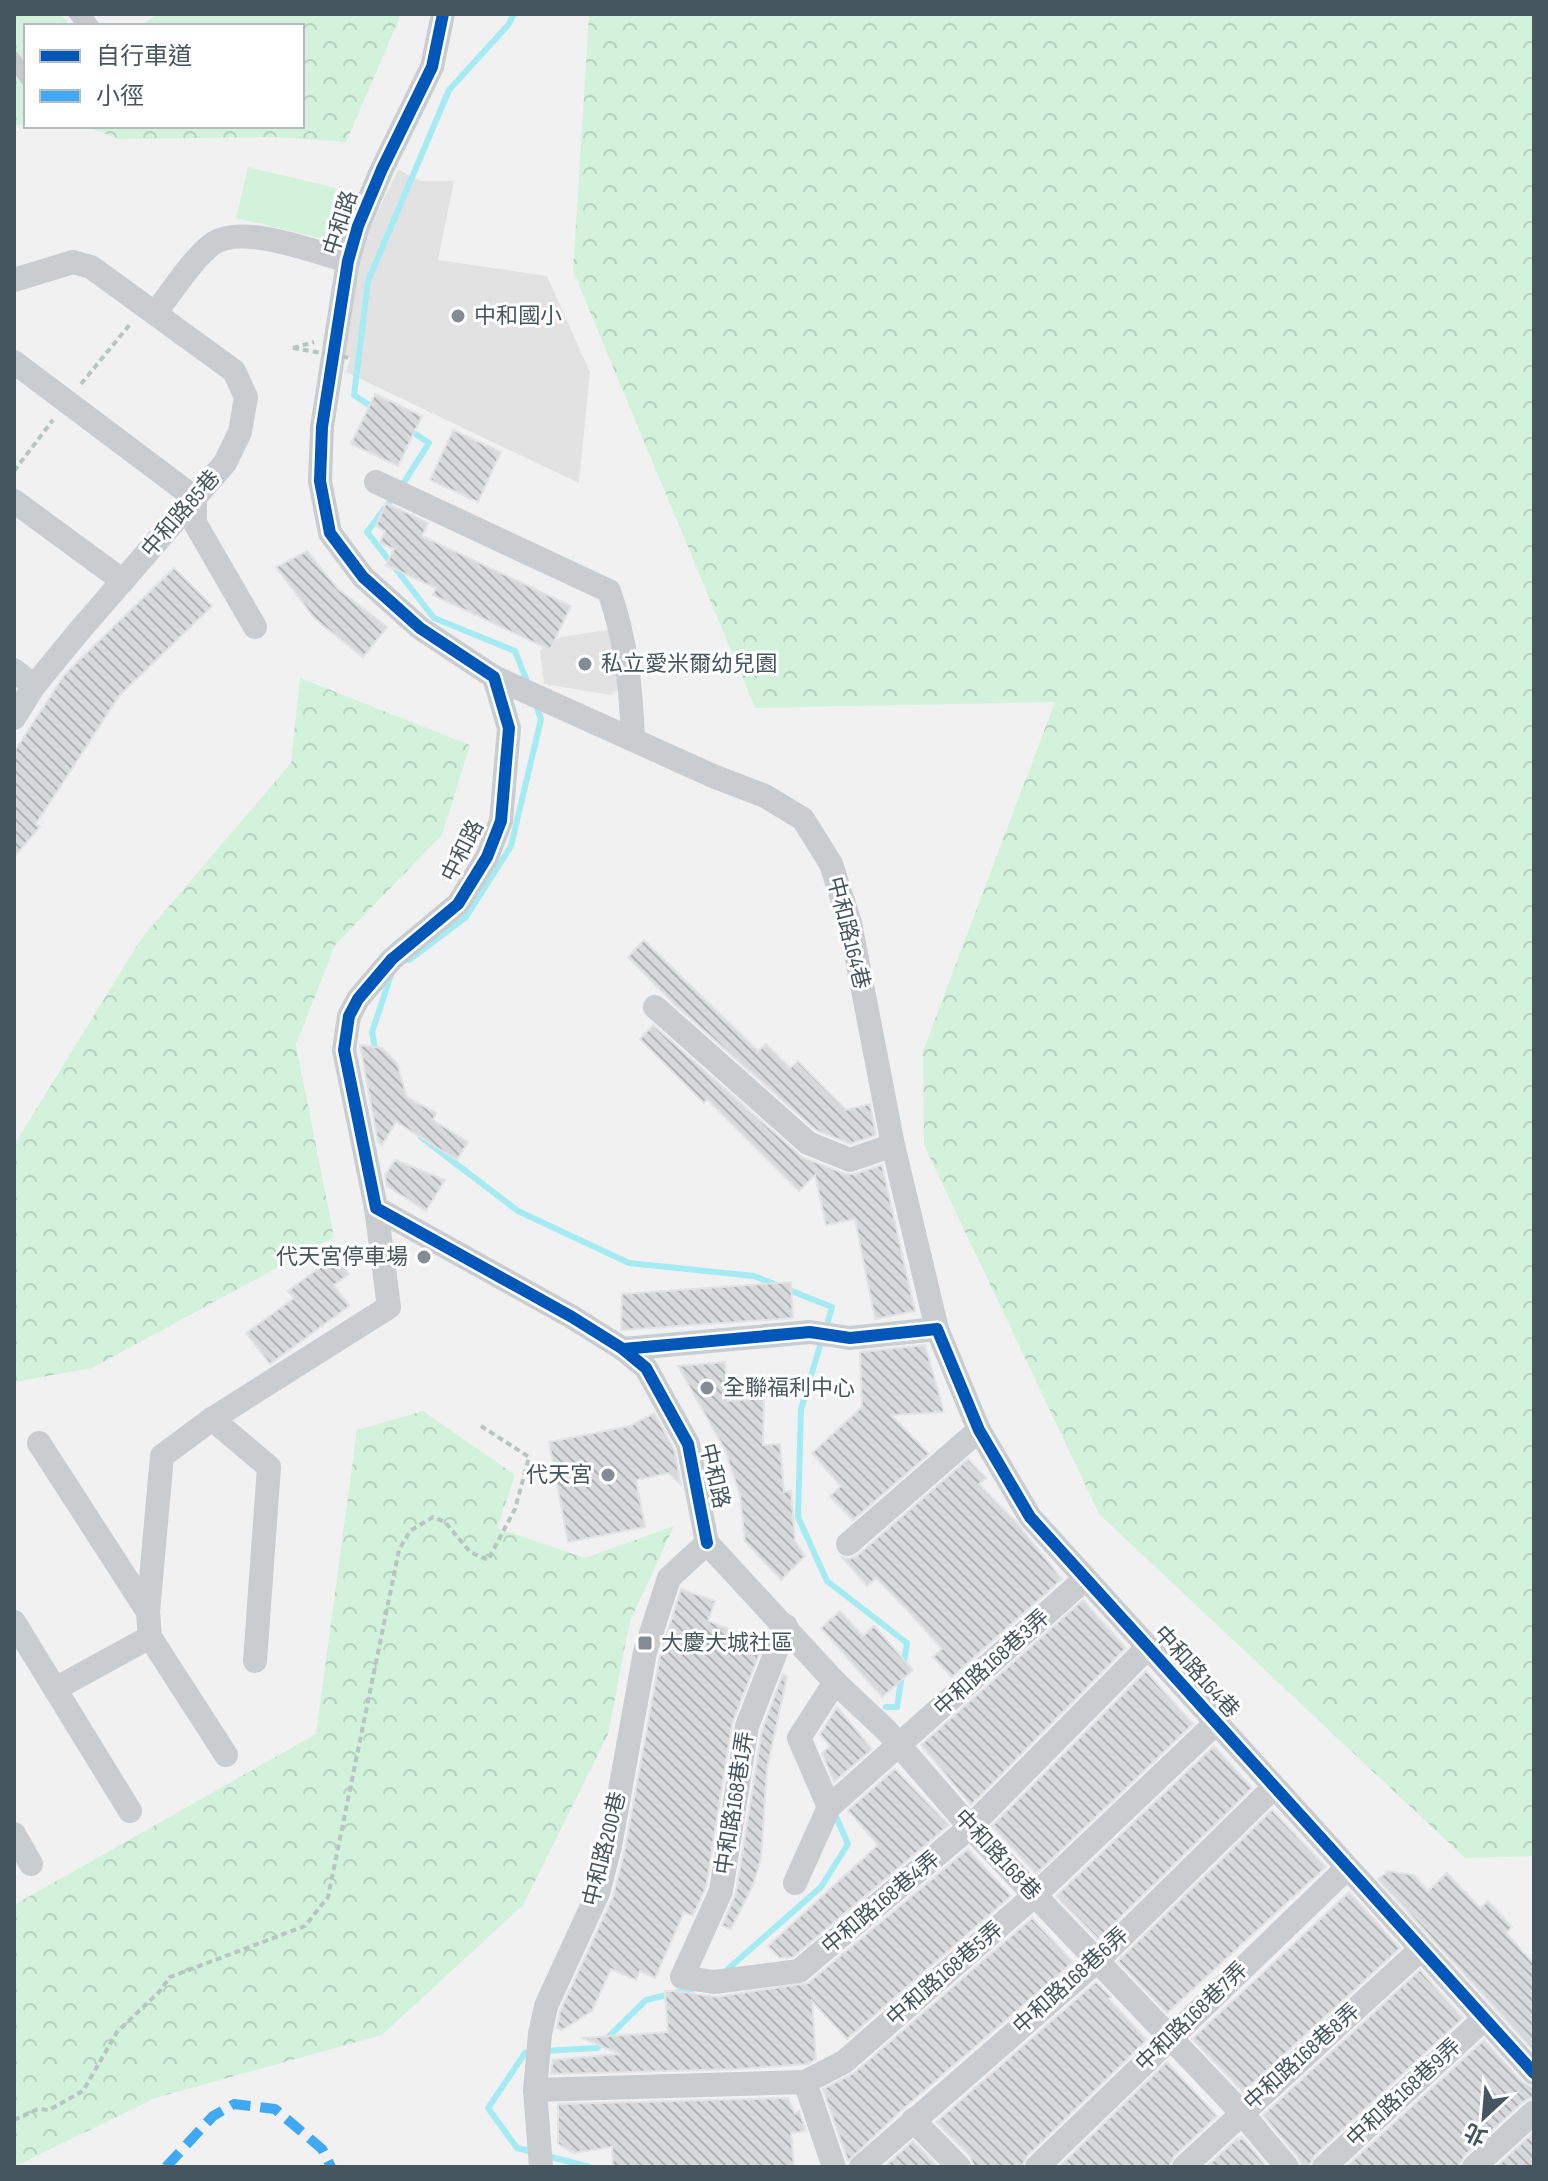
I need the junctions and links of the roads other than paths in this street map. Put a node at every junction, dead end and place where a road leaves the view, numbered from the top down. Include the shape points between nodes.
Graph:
1 (443, 14) edge
2 (348, 261) junction
3 (14, 280) edge
4 (155, 313) junction
5 (14, 362) edge
6 (380, 484) dead end
7 (195, 498) junction
8 (14, 501) edge
9 (123, 581) junction
10 (255, 627) dead end
11 (14, 670) edge
12 (505, 682) junction
13 (34, 686) junction
14 (14, 718) edge
15 (633, 739) junction
16 (655, 1007) dead end
17 (893, 1145) junction
18 (376, 1208) junction
19 (937, 1329) junction
20 (623, 1349) junction
21 (212, 1419) junction
22 (979, 1430) junction
23 (39, 1443) dead end
24 (707, 1543) junction
25 (848, 1544) dead end
26 (1085, 1579) junction
27 (148, 1612) junction
28 (14, 1622) edge
29 (786, 1626) junction
30 (150, 1637) junction
31 (1147, 1648) junction
32 (255, 1661) dead end
33 (835, 1682) junction
34 (55, 1689) junction
35 (1216, 1723) junction
36 (899, 1747) junction
37 (226, 1755) dead end
38 (1274, 1787) junction
39 (835, 1802) junction
40 (130, 1811) dead end
41 (970, 1827) junction
42 (14, 1834) edge
43 (31, 1864) dead end
44 (1347, 1868) junction
45 (795, 1883) dead end
46 (1035, 1895) junction
47 (1421, 1949) junction
48 (1097, 1961) junction
49 (682, 1977) joint
50 (1484, 2019) junction
51 (1170, 2038) junction
52 (1534, 2073) edge
53 (536, 2078) junction
54 (805, 2082) junction
55 (1241, 2112) junction
56 (1534, 2112) edge
57 (913, 2120) junction
58 (541, 2167) edge
59 (834, 2167) edge
60 (861, 2167) edge
61 (959, 2167) edge
62 (1037, 2167) edge
63 (1184, 2167) edge
64 (1287, 2167) edge
65 (1324, 2167) edge
66 (1474, 2167) edge

1 - 2 street, 中和路 via 432,67 382,169
2 - 4 street via 231,235 202,254
2 - 12 street, 中和路 via 322,427 320,481 330,533 363,577 420,628
3 - 4 street, 中和路85巷 via 73,262 91,267
4 - 7 street, 中和路85巷 via 234,371 246,397 240,432 225,463
5 - 7 street
6 - 15 street via 609,591 622,628
7 - 9 street, 中和路85巷
7 - 10 street via 195,523
8 - 9 street
9 - 13 street, 中和路85巷
11 - 13 street
12 - 15 street, 中和路164巷
12 - 18 street, 中和路 via 509,728 501,821 487,857 458,904 392,959 349,1016 344,1050
13 - 14 street, 中和路85巷
15 - 17 street, 中和路164巷 via 765,796 803,819 831,864 850,923
16 - 17 street via 808,1143 850,1160
17 - 19 street, 中和路164巷
18 - 20 street, 中和路
18 - 21 street via 389,1307
19 - 20 street via 850,1338 810,1332
19 - 22 street, 中和路164巷
20 - 24 street, 中和路 via 646,1368 688,1444
21 - 27 street via 162,1456
21 - 32 street via 269,1467
22 - 25 street
22 - 26 street, 中和路164巷 via 1030,1517
23 - 27 street
24 - 29 street, 中和路168巷
24 - 53 street, 中和路200巷 via 669,1578 645,1652 598,1893 546,2006
26 - 31 street, 中和路164巷
26 - 36 street, 中和路168巷3弄
27 - 30 street
28 - 34 street
29 - 33 street, 中和路168巷
29 - 49 street, 中和路168巷1弄 via 747,1726 721,1891
30 - 34 street
30 - 37 street
31 - 35 street, 中和路164巷
31 - 41 street, 中和路168巷4弄
33 - 36 street, 中和路168巷
33 - 39 street via 799,1738
34 - 40 street
35 - 38 street, 中和路164巷
35 - 46 street, 中和路168巷5弄
36 - 39 street, 中和路168巷3弄
36 - 41 street, 中和路168巷
38 - 44 street, 中和路164巷
38 - 48 street, 中和路168巷6弄
39 - 45 street
41 - 46 street, 中和路168巷
41 - 49 street, 中和路168巷4弄 via 799,1971 714,1982
42 - 43 street
44 - 47 street, 中和路164巷
44 - 51 street, 中和路168巷7弄
46 - 48 street, 中和路168巷
46 - 54 street, 中和路168巷5弄 via 844,2062
47 - 50 street, 中和路164巷
47 - 55 street, 中和路168巷8弄
48 - 51 street, 中和路168巷
48 - 57 street, 中和路168巷6弄
50 - 52 street, 中和路164巷
50 - 65 street, 中和路168巷9弄
51 - 55 street, 中和路168巷
51 - 62 street, 中和路168巷7弄
53 - 54 street
53 - 58 street, 中和路200巷
54 - 59 street
55 - 63 street, 中和路168巷8弄
55 - 64 street, 中和路168巷
56 - 66 street
57 - 60 street, 中和路168巷6弄
57 - 61 street

